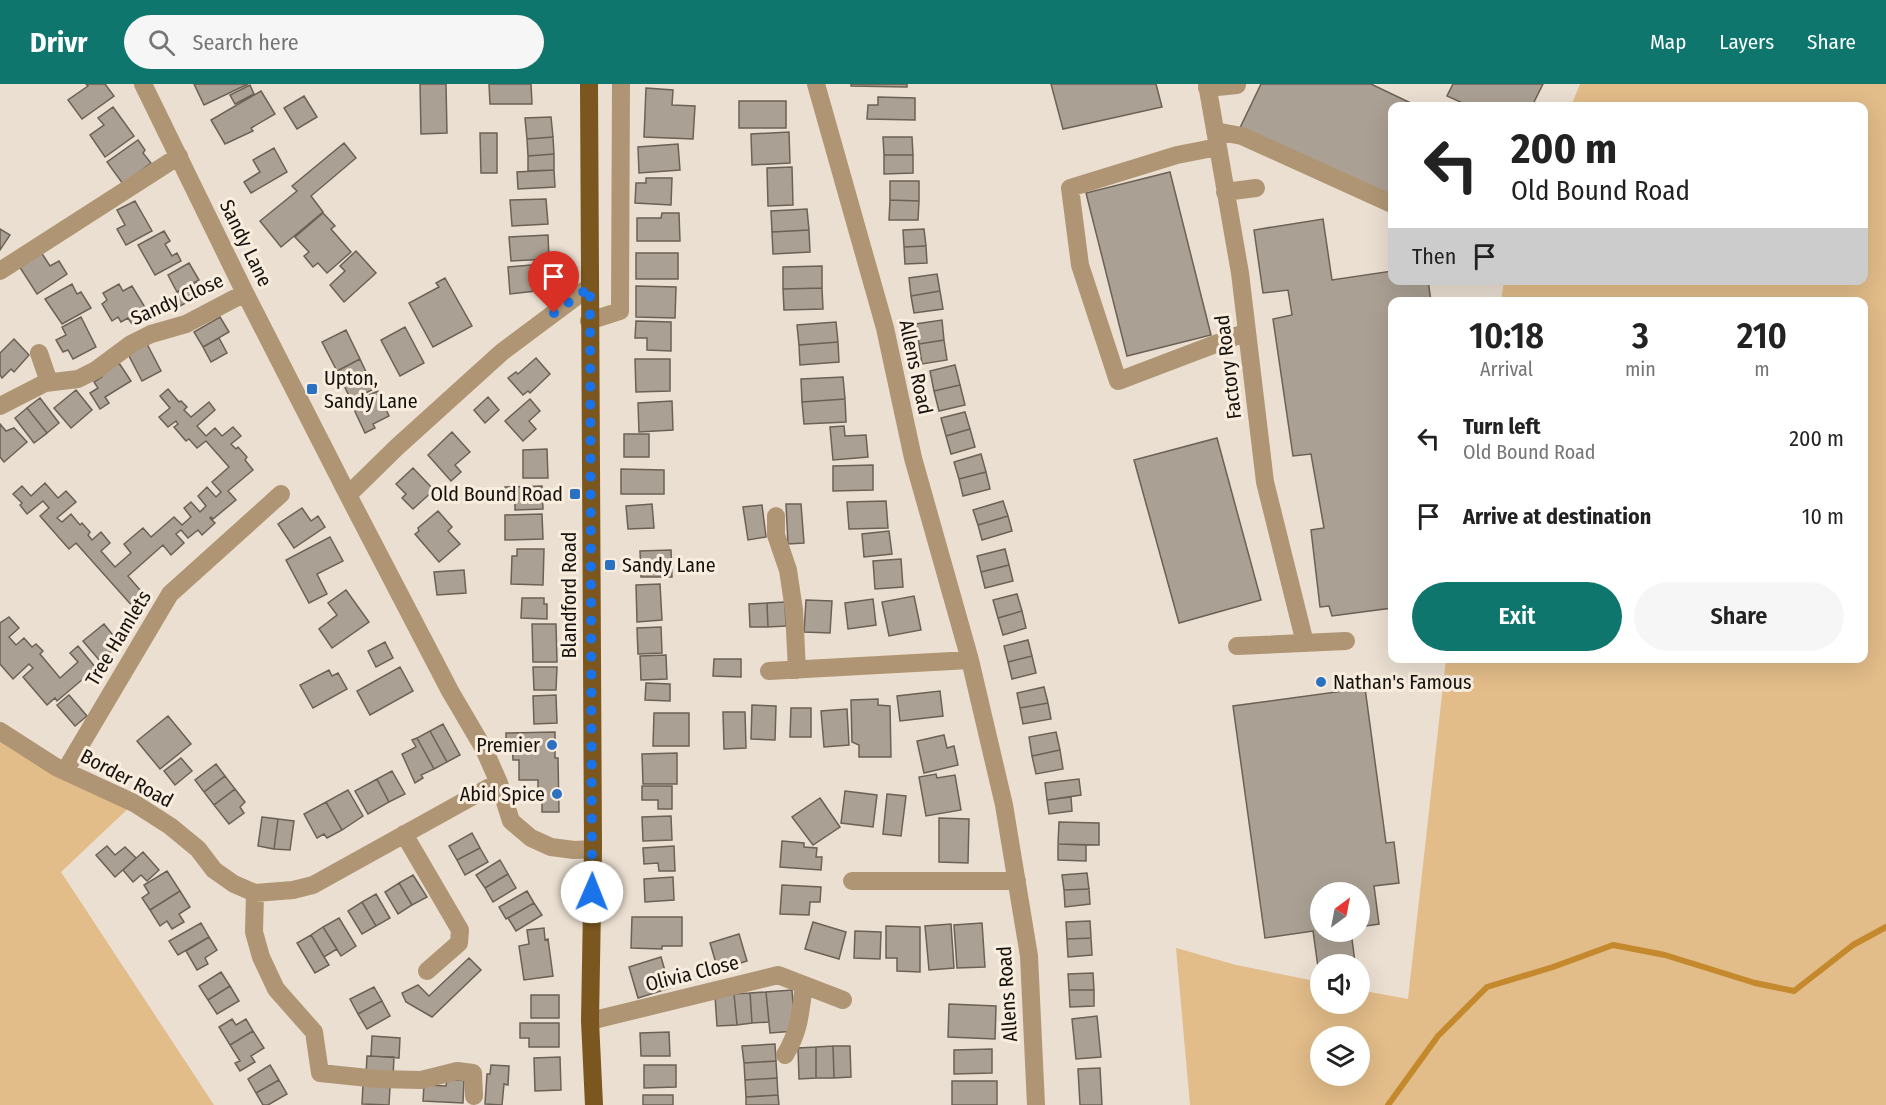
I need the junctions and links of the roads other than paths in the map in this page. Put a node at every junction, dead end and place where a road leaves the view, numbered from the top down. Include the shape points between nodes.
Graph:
1 (143, 84) edge
2 (589, 84) edge
3 (621, 84) edge
4 (816, 84) edge
5 (1237, 85) edge
6 (1207, 86) edge
7 (1216, 139) junction
8 (179, 156) junction
9 (1256, 188) dead end
10 (1225, 192) junction
11 (1388, 202) edge
12 (0, 271) edge
13 (590, 287) junction
14 (245, 293) junction
15 (589, 321) junction
16 (1247, 332) junction
17 (39, 353) dead end
18 (49, 382) junction
19 (0, 406) edge
20 (281, 494) dead end
21 (348, 495) junction
22 (776, 516) dead end
23 (1346, 641) dead end
24 (1305, 643) junction
25 (1237, 646) dead end
26 (970, 660) junction
27 (797, 670) junction
28 (769, 671) dead end
29 (0, 731) edge
30 (65, 771) junction
31 (500, 783) junction
32 (404, 834) junction
33 (593, 849) junction
34 (852, 880) dead end
35 (1017, 882) junction
36 (255, 893) junction
37 (427, 971) dead end
38 (804, 985) junction
39 (843, 1000) dead end
40 (590, 1021) junction
41 (785, 1055) dead end
42 (474, 1096) dead end
43 (594, 1105) edge
44 (1036, 1105) edge

1 - 8 street, Sandy Lane
2 - 13 main road, Blandford Road
3 - 15 street via 620,311
4 - 26 street, Allens Road via 885,328 913,458
5 - 6 street
6 - 7 street, Factory Road
7 - 10 street, Factory Road
7 - 11 street via 1242,136
7 - 16 street via 1070,188 1080,266 1118,381
8 - 12 street
8 - 14 street, Sandy Lane
9 - 10 street
10 - 16 street, Factory Road
13 - 15 main road, Blandford Road
13 - 21 street via 502,352
14 - 18 street, Sandy Close via 186,324 131,344 78,379
14 - 21 street, Sandy Lane
15 - 33 main road, Blandford Road
16 - 24 street, Factory Road via 1265,482
17 - 18 street
18 - 19 street, Sandy Close
20 - 30 street, Tree Hamlets via 170,594
21 - 31 street, Sandy Lane
22 - 27 street via 776,535 788,570
23 - 24 street
24 - 25 street
26 - 27 street
26 - 35 street, Allens Road via 1004,805
27 - 28 street
29 - 30 street, Border Road
30 - 36 street, Border Road via 134,803 170,826 198,849 214,870
31 - 32 street
31 - 33 street, Sandy Lane via 511,821 531,838 551,847
32 - 36 street via 313,885
32 - 37 street via 460,930 459,944
33 - 40 main road, Blandford Road
34 - 35 street
35 - 44 street, Allens Road via 1029,956
36 - 42 street via 254,932 261,957 276,989 314,1032 320,1073 421,1080 457,1071 473,1072
38 - 39 street, Olivia Close
38 - 40 street, Olivia Close via 778,975
38 - 41 street via 795,1037
40 - 43 main road, Blandford Road

